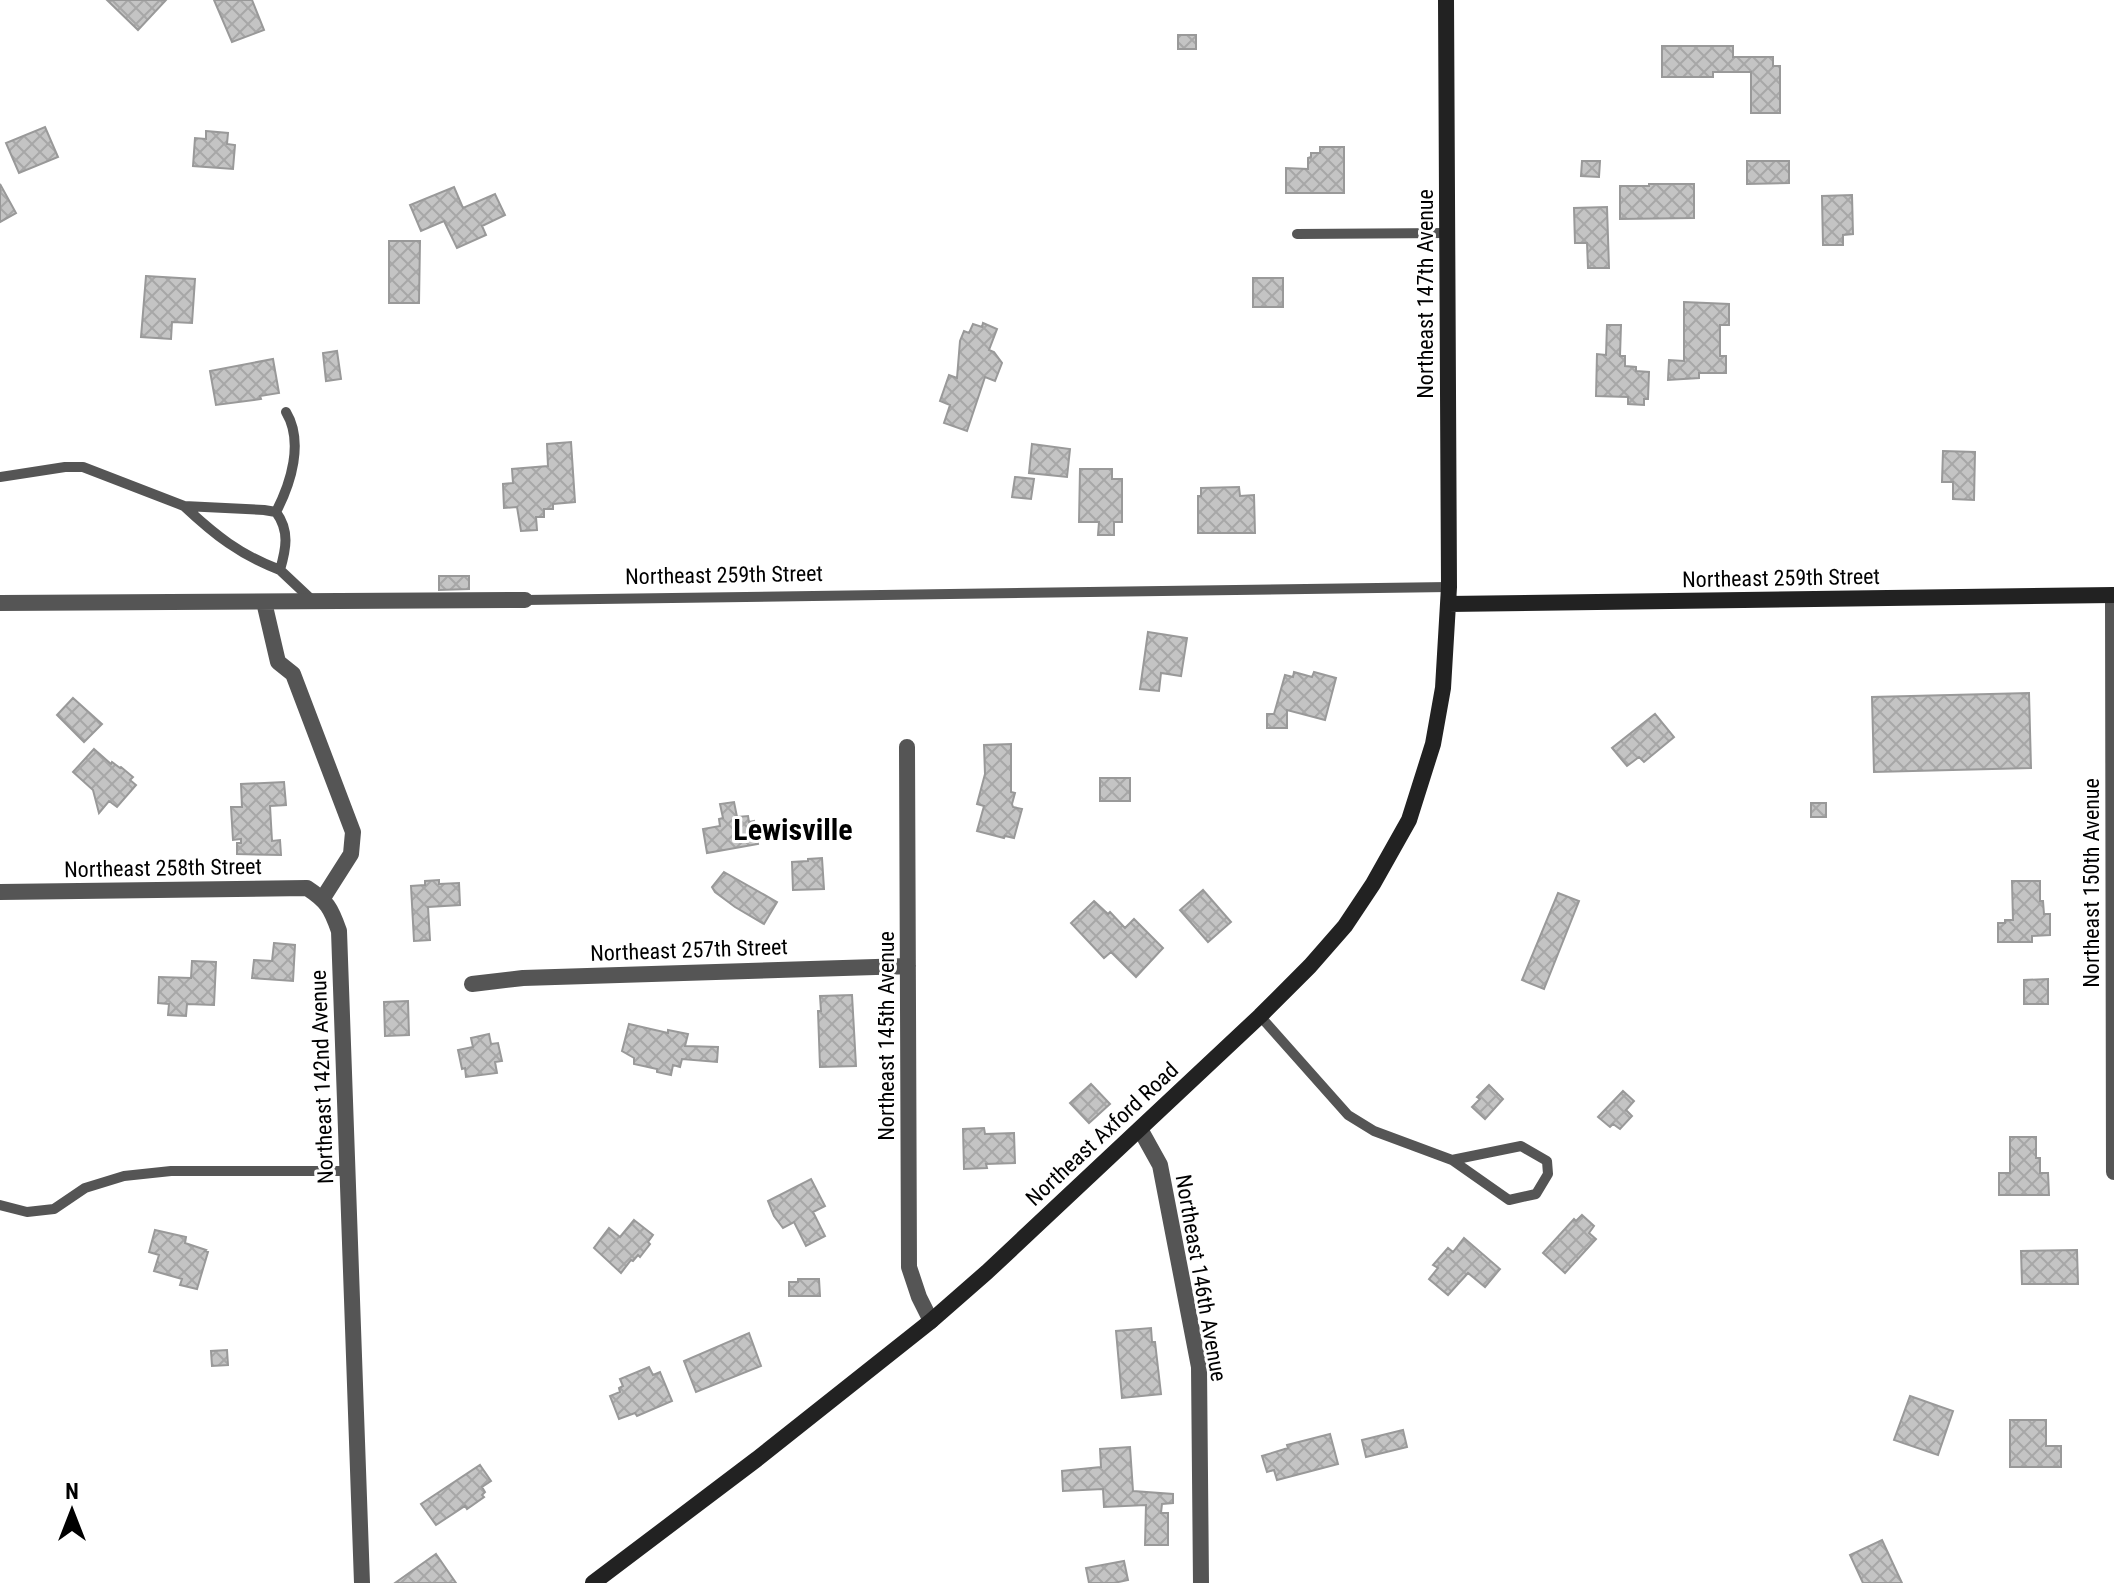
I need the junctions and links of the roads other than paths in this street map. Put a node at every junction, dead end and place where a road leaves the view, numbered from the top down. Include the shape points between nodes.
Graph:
1 (1446, 0) edge
2 (1447, 233) junction
3 (1297, 234) dead end
4 (286, 412) dead end
5 (0, 477) edge
6 (184, 506) junction
7 (276, 512) junction
8 (280, 570) junction
9 (2114, 595) edge
10 (1448, 596) junction
11 (525, 600) joint
12 (313, 601) junction
13 (264, 602) junction
14 (0, 603) edge
15 (907, 747) dead end
16 (0, 892) edge
17 (323, 898) junction
18 (908, 966) junction
19 (472, 984) dead end
20 (1260, 1016) junction
21 (1140, 1129) junction
22 (1452, 1160) junction
23 (347, 1171) junction
24 (2114, 1172) edge
25 (0, 1205) edge
26 (931, 1321) junction
27 (362, 1583) edge
28 (593, 1583) edge
29 (1201, 1583) edge

1 - 2 main road, Northeast 147th Avenue
2 - 3 lane
2 - 10 main road, Northeast 147th Avenue
4 - 7 lane via 295,448
5 - 6 lane via 83,467
6 - 7 lane
6 - 8 lane via 218,537
7 - 8 lane via 286,533
8 - 12 lane
9 - 10 main road, Northeast 259th Street
9 - 24 street, Northeast 150th Avenue
10 - 11 lane, Northeast 259th Street
10 - 20 main road, Northeast Axford Road via 1443,688 1433,744 1409,820 1345,926
11 - 12 street, Northeast 259th Street
12 - 13 street, Northeast 259th Street
13 - 14 street, Northeast 259th Street
13 - 17 street via 278,662 293,674 353,832 351,854
15 - 18 street, Northeast 145th Avenue
16 - 17 street, Northeast 258th Street via 307,888
17 - 23 street, Northeast 142nd Avenue via 339,931
18 - 19 street, Northeast 257th Street
18 - 26 street, Northeast 145th Avenue via 909,1267
20 - 21 main road, Northeast Axford Road
20 - 22 lane via 1348,1115 1374,1131
21 - 26 main road, Northeast Axford Road
21 - 29 street, Northeast 146th Avenue via 1160,1165 1199,1367
22 - 22 lane via 1509,1200 1536,1194 1548,1174 1547,1161 1521,1146
23 - 25 lane via 171,1171 124,1176 85,1188 54,1209 27,1212
23 - 27 street, Northeast 142nd Avenue
26 - 28 main road, Northeast Axford Road

